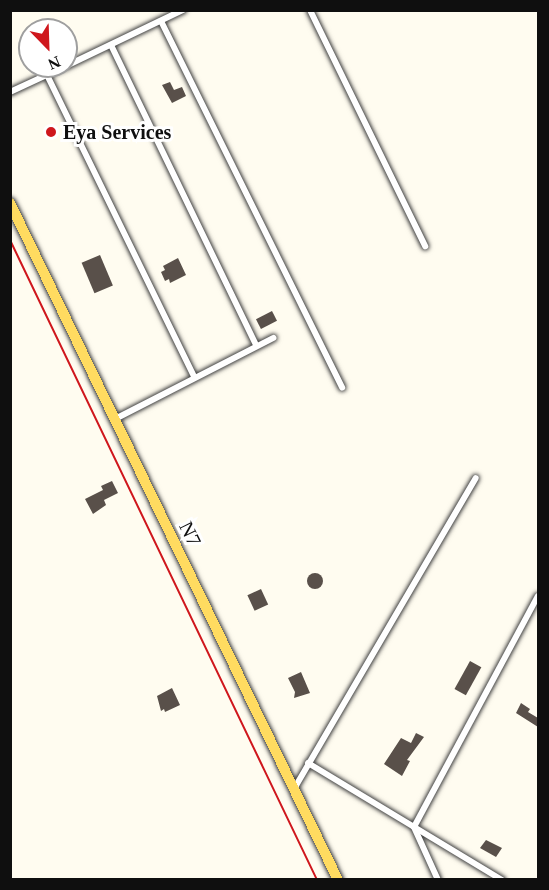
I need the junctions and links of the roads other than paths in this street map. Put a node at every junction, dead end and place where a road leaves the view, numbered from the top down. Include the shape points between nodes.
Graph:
1 (183, 10) edge
2 (310, 10) edge
3 (161, 21) junction
4 (111, 45) junction
5 (78, 60) edge
6 (40, 78) edge
7 (48, 78) edge
8 (10, 92) edge
9 (10, 203) edge
10 (425, 246) dead end
11 (273, 338) dead end
12 (256, 345) junction
13 (194, 377) junction
14 (342, 388) dead end
15 (115, 418) junction
16 (476, 478) dead end
17 (538, 596) edge
18 (308, 764) junction
19 (294, 789) junction
20 (414, 827) junction
21 (338, 879) edge
22 (438, 879) edge
23 (502, 879) edge

1 - 3 street
2 - 10 street
3 - 4 street
3 - 14 street
4 - 5 street
4 - 12 street
6 - 8 street
7 - 13 street
9 - 15 main road, N7
11 - 12 street
12 - 13 street
13 - 15 street
15 - 19 main road, N7
16 - 18 street
17 - 20 street
18 - 19 street
18 - 20 street
19 - 21 main road, N7
20 - 22 street
20 - 23 street

